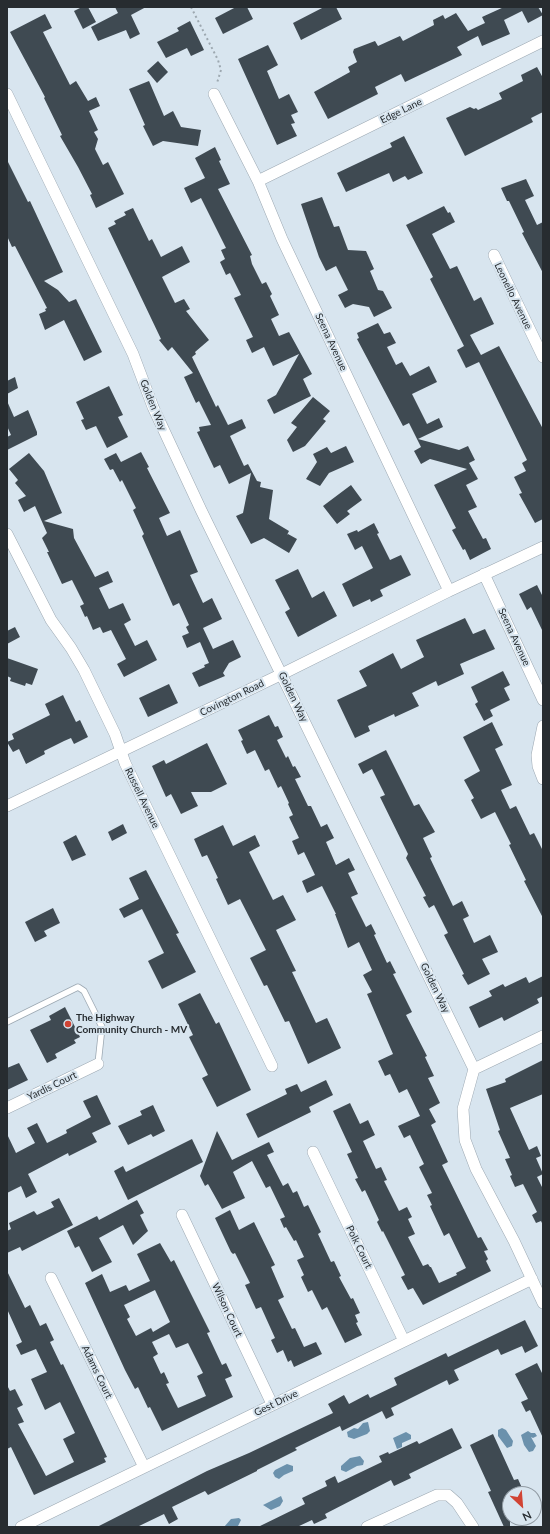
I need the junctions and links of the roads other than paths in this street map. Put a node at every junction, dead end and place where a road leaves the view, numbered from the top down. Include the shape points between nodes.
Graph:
1 (543, 41) edge
2 (7, 94) edge
3 (214, 94) road end
4 (258, 181) junction
5 (494, 255) dead end
6 (543, 357) edge
7 (7, 534) edge
8 (543, 548) edge
9 (484, 574) junction
10 (449, 591) junction
11 (282, 674) junction
12 (543, 700) edge
13 (543, 726) edge
14 (121, 751) junction
15 (543, 779) edge
16 (7, 806) edge
17 (7, 1022) edge
18 (543, 1036) edge
19 (98, 1064) joint
20 (272, 1066) dead end
21 (474, 1069) junction
22 (7, 1108) edge
23 (313, 1152) dead end
24 (182, 1215) dead end
25 (51, 1278) dead end
26 (532, 1280) junction
27 (543, 1304) edge
28 (404, 1341) junction
29 (272, 1404) junction
30 (144, 1467) junction
31 (21, 1527) edge
32 (367, 1527) edge
33 (473, 1527) edge

1 - 4 street, Edge Lane
2 - 11 street, Golden Way via 133,354 153,407 201,510
3 - 4 street, Seena Avenue
4 - 10 street, Seena Avenue via 285,246
5 - 6 street, Leonello Avenue
7 - 14 street, Russell Avenue via 50,620 84,670 116,734
8 - 9 street, Covington Road
9 - 10 street, Covington Road
9 - 12 street, Seena Avenue
10 - 11 street, Covington Road
11 - 14 street, Covington Road
11 - 21 street, Golden Way
13 - 15 street via 537,755
14 - 16 street, Covington Road
14 - 20 street, Russell Avenue
17 - 19 lane via 78,987 84,991 102,1026
18 - 21 street
19 - 22 street, Yardis Court
21 - 26 street via 463,1109 465,1140 476,1169
23 - 28 street, Polk Court
24 - 29 street, Wilson Court
25 - 30 street, Adams Court
26 - 27 street
26 - 28 street, Gest Drive
28 - 29 street, Gest Drive
29 - 30 street, Gest Drive
30 - 31 street, Gest Drive
32 - 33 street via 437,1495 448,1495

